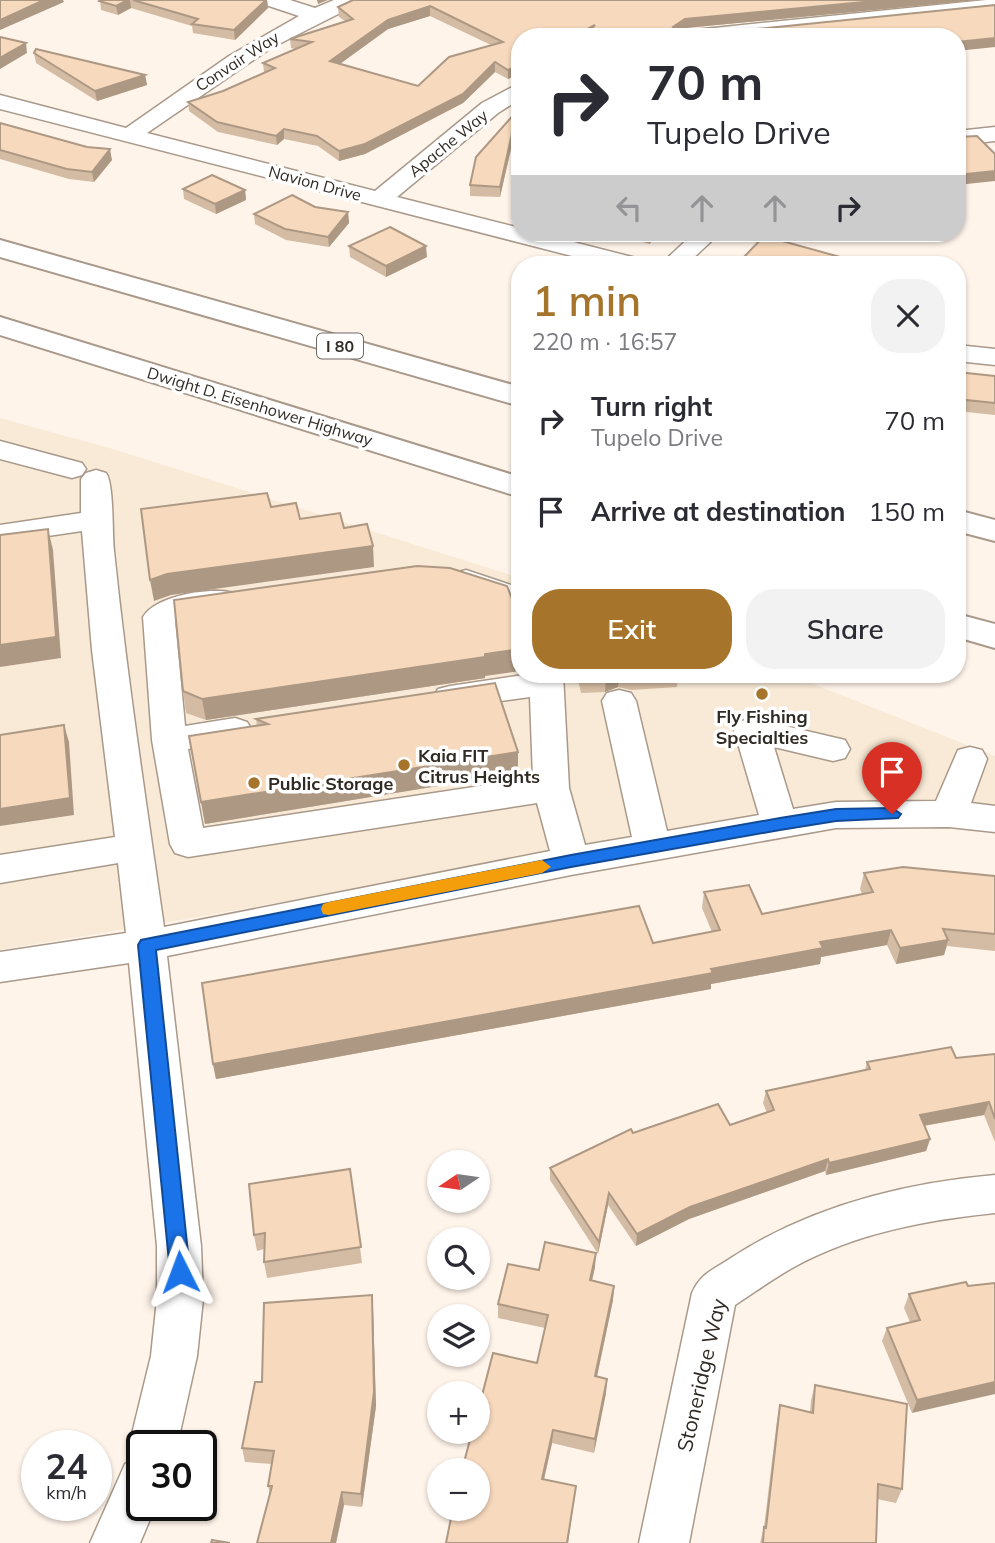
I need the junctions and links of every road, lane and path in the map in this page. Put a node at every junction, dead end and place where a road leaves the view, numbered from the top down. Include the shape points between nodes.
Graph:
1 (270, 0) edge
2 (351, 0) edge
3 (995, 5) edge
4 (315, 15) junction
5 (772, 28) edge
6 (511, 95) edge
7 (0, 102) edge
8 (995, 134) edge
9 (130, 135) junction
10 (966, 137) edge
11 (379, 200) junction
12 (511, 234) edge
13 (0, 238) edge
14 (544, 242) edge
15 (698, 242) edge
16 (0, 248) edge
17 (600, 256) edge
18 (682, 256) edge
19 (160, 294) junction
20 (0, 326) edge
21 (0, 349) edge
22 (966, 354) edge
23 (995, 358) edge
24 (511, 394) edge
25 (229, 396) junction
26 (0, 450) edge
27 (511, 485) edge
28 (96, 520) junction
29 (966, 523) edge
30 (995, 531) edge
31 (0, 534) edge
32 (437, 576) edge
33 (252, 596) edge
34 (511, 596) edge
35 (966, 628) edge
36 (995, 636) edge
37 (520, 683) edge
38 (546, 683) edge
39 (425, 701) edge
40 (619, 701) dead end
41 (263, 726) edge
42 (169, 740) junction
43 (833, 749) dead end
44 (970, 759) dead end
45 (551, 788) junction
46 (949, 814) junction
47 (995, 819) edge
48 (780, 824) junction
49 (188, 844) junction
50 (652, 846) junction
51 (134, 850) junction
52 (571, 861) junction
53 (0, 869) edge
54 (147, 945) junction
55 (0, 967) edge
56 (995, 1195) edge
57 (157, 1430) edge
58 (126, 1519) edge
59 (116, 1543) edge
60 (664, 1543) edge

1 - 4 street
2 - 4 street, Convair Way
3 - 5 street
4 - 9 street, Convair Way via 241,55
6 - 11 street, Apache Way
7 - 9 street, Navion Drive
8 - 10 street
9 - 11 street, Navion Drive
11 - 12 street, Navion Drive
13 - 19 highway
14 - 17 street, Navion Drive
15 - 18 street
16 - 19 highway, I 80
19 - 24 highway, I 80
20 - 25 highway, Dwight D. Eisenhower Highway
21 - 25 highway
22 - 23 street
25 - 27 highway, Dwight D. Eisenhower Highway
26 - 28 street via 84,474
28 - 31 street
28 - 51 street
29 - 30 highway
32 - 34 street via 460,578
33 - 42 street via 171,608 159,617
35 - 36 highway
37 - 39 street
38 - 45 street
40 - 50 street
41 - 42 street
42 - 49 street
43 - 48 street via 751,730
44 - 46 street
45 - 49 street
45 - 52 street
46 - 47 street
46 - 48 street via 836,815
48 - 50 street
49 - 51 street
50 - 52 street
51 - 53 street
51 - 54 street
52 - 54 street
54 - 55 street
54 - 57 street via 179,1245 174,1356
56 - 60 street, Stoneridge Way via 888,1211 836,1227 787,1248 715,1293
58 - 59 street

